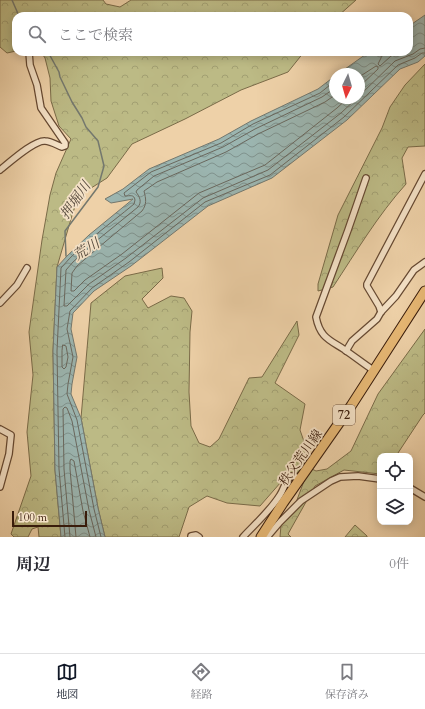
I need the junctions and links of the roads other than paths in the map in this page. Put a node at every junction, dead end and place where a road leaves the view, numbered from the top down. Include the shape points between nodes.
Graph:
1 (29, 56) edge
2 (0, 170) edge
3 (425, 174) edge
4 (366, 178) dead end
5 (425, 262) edge
6 (27, 268) dead end
7 (425, 291) edge
8 (0, 303) edge
9 (382, 312) junction
10 (346, 350) junction
11 (373, 370) junction
12 (0, 429) edge
13 (300, 479) junction
14 (377, 479) edge
15 (0, 487) edge
16 (412, 489) edge
17 (425, 497) edge
18 (262, 536) edge
19 (191, 537) edge
20 (199, 537) edge
21 (243, 537) edge

1 - 2 street via 41,108 65,146 46,140 40,141
3 - 9 street via 367,284
4 - 10 street via 316,317 318,326 328,340
5 - 9 street via 414,270
6 - 8 street
7 - 11 main road, 秩父荒川線 / 72
9 - 10 street
10 - 11 street
11 - 13 main road, 秩父荒川線 / 72
12 - 15 street via 11,435
13 - 18 main road, 秩父荒川線 / 72
13 - 21 street via 291,476 288,478 282,494
14 - 18 street via 340,477 301,501 268,536
16 - 17 street
19 - 20 street

